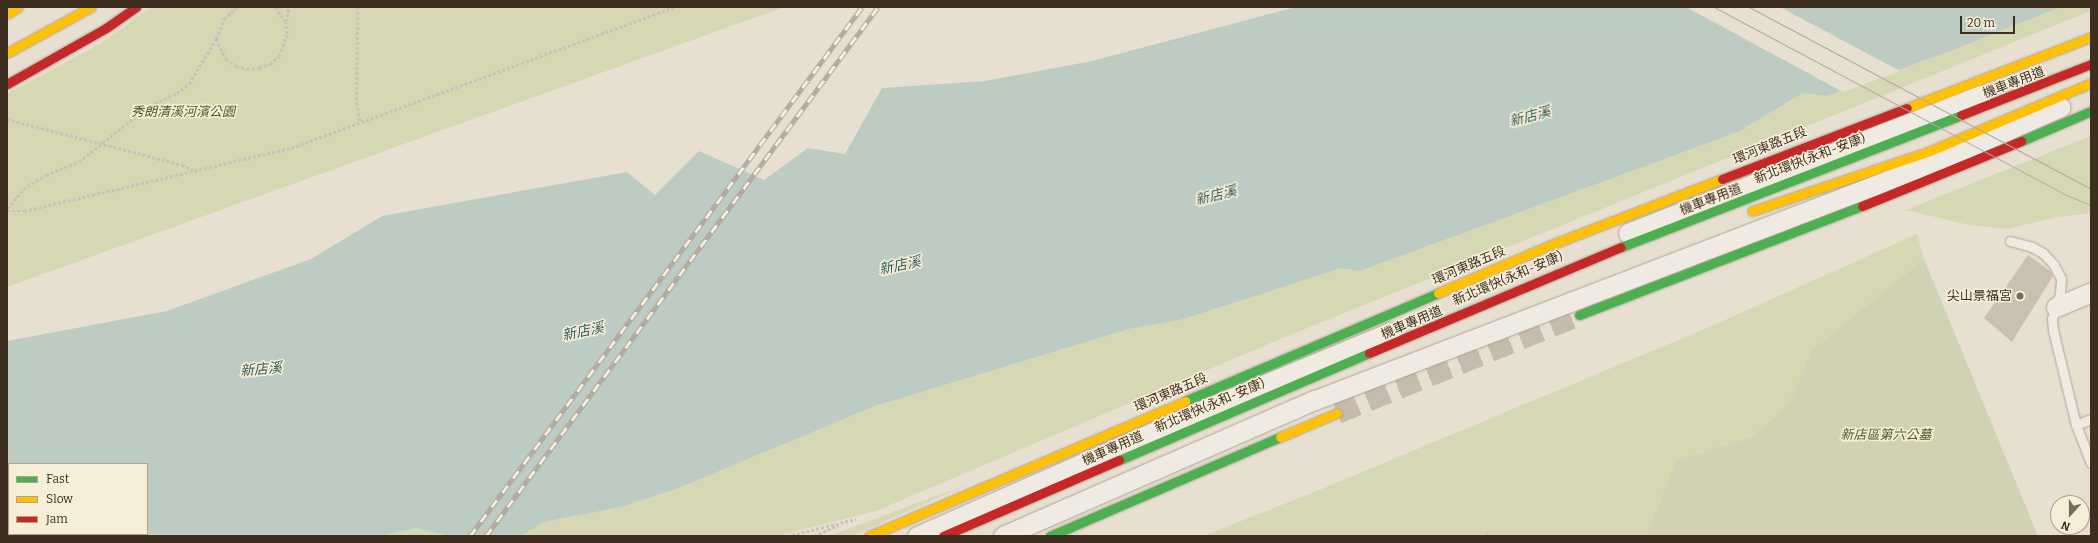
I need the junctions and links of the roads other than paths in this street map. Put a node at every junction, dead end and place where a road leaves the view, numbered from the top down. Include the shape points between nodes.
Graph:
1 (18, 7) edge
2 (91, 7) edge
3 (136, 7) edge
4 (7, 14) edge
5 (2090, 42) edge
6 (7, 53) edge
7 (2091, 64) edge
8 (2091, 83) edge
9 (7, 84) edge
10 (2091, 94) edge
11 (2091, 111) edge
12 (1746, 213) dead end
13 (2010, 241) dead end
14 (2091, 292) edge
15 (1505, 307) dead end
16 (2056, 307) junction
17 (1579, 315) tunnel mouth
18 (1337, 412) tunnel mouth
19 (2091, 419) edge
20 (2076, 425) junction
21 (1209, 432) dead end
22 (2091, 463) edge
23 (869, 536) edge
24 (917, 536) edge
25 (943, 536) edge
26 (1003, 536) edge
27 (1050, 536) edge

1 - 4 main road
2 - 6 main road
3 - 9 main road via 106,28
5 - 23 main road, 環河東路五段 via 1548,246
5 - 24 street, 機車專用道 via 1200,411
7 - 25 main road, 新北環快(永和-安康) via 1548,276
8 - 12 main road via 1930,151
10 - 26 street via 1935,162 1315,400
11 - 17 main road via 1940,176
13 - 16 lane via 2043,253 2054,265 2061,279
14 - 16 street
15 - 21 main road, 新北環快(永和-安康)
16 - 20 lane via 2053,330
18 - 27 main road
19 - 20 lane
20 - 22 lane

